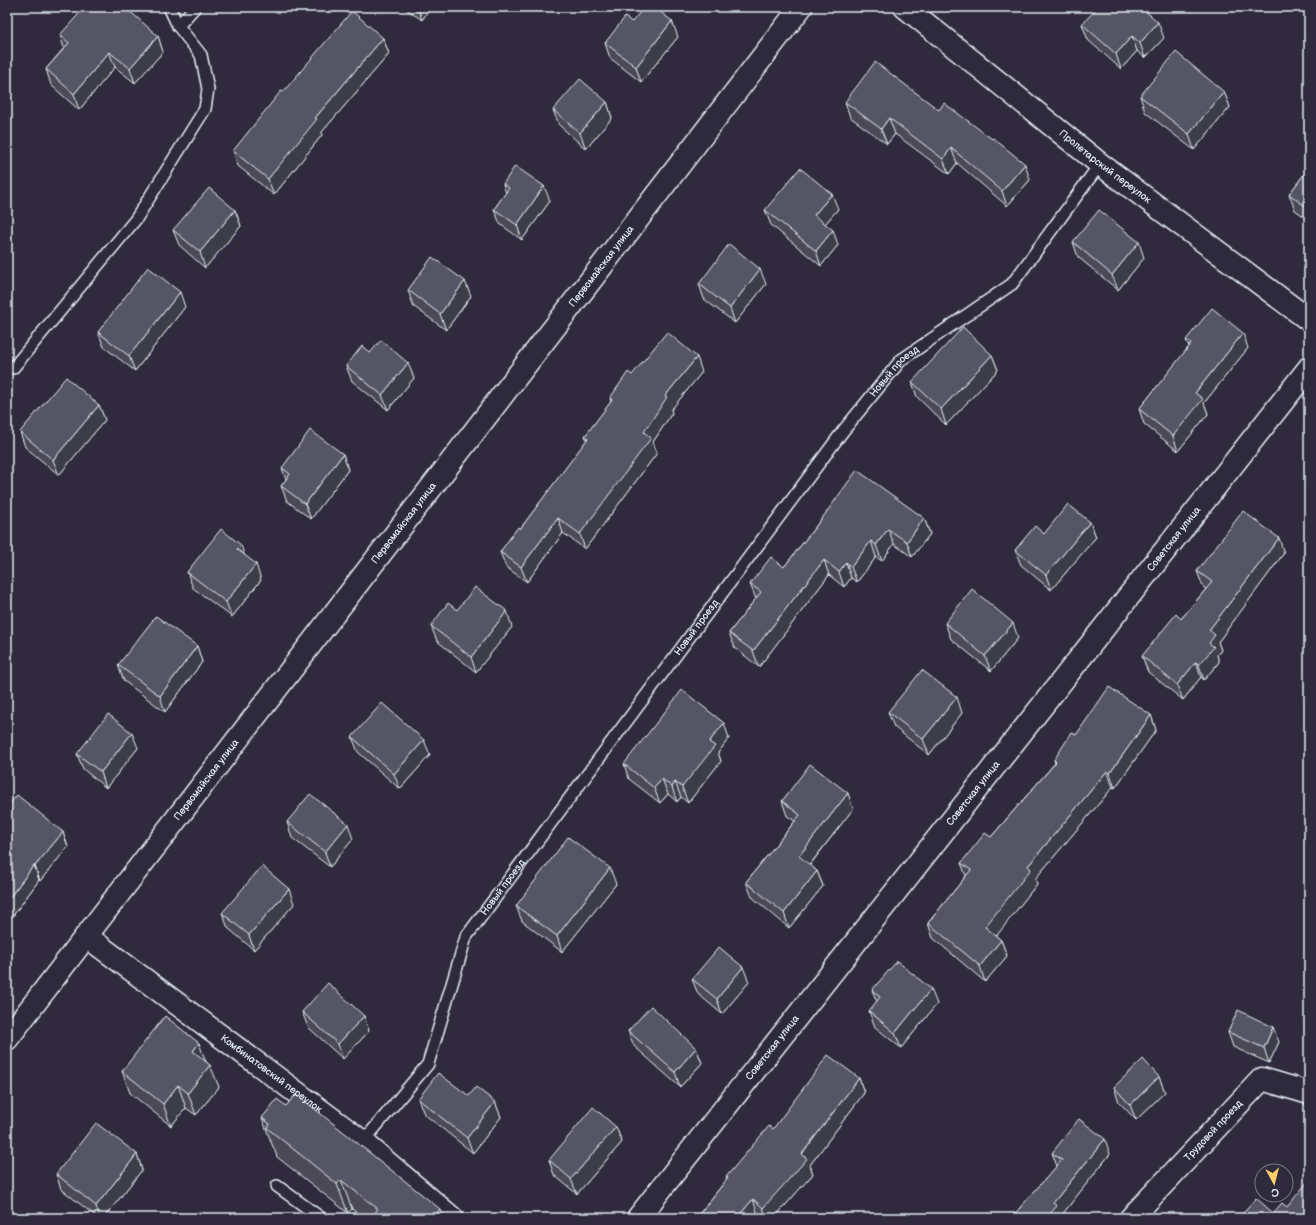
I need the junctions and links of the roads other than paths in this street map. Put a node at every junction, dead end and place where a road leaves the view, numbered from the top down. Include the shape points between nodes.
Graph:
1 (168, 7) edge
2 (195, 7) edge
3 (801, 7) edge
4 (905, 7) edge
5 (178, 26) junction
6 (1100, 164) junction
7 (1309, 320) edge
8 (14, 368) dead end
9 (1309, 368) edge
10 (86, 936) junction
11 (7, 1039) edge
12 (1309, 1093) edge
13 (363, 1142) junction
14 (277, 1186) dead end
15 (321, 1218) edge
16 (452, 1218) edge
17 (638, 1218) edge
18 (1131, 1218) edge

1 - 5 lane
2 - 5 lane
3 - 10 street, Первомайская улица
4 - 6 street, Пролетарский переулок
5 - 8 lane via 201,55 208,89 205,109 136,220
6 - 7 street, Пролетарский переулок
6 - 13 lane, Новый проезд via 1012,284 901,360 843,431 466,938 428,1064
9 - 17 street, Советская улица
10 - 11 street, Первомайская улица
10 - 13 street, Комбинатовский переулок
12 - 18 street, Трудовой проезд via 1262,1080
13 - 16 street, Комбинатовский переулок
14 - 15 lane

